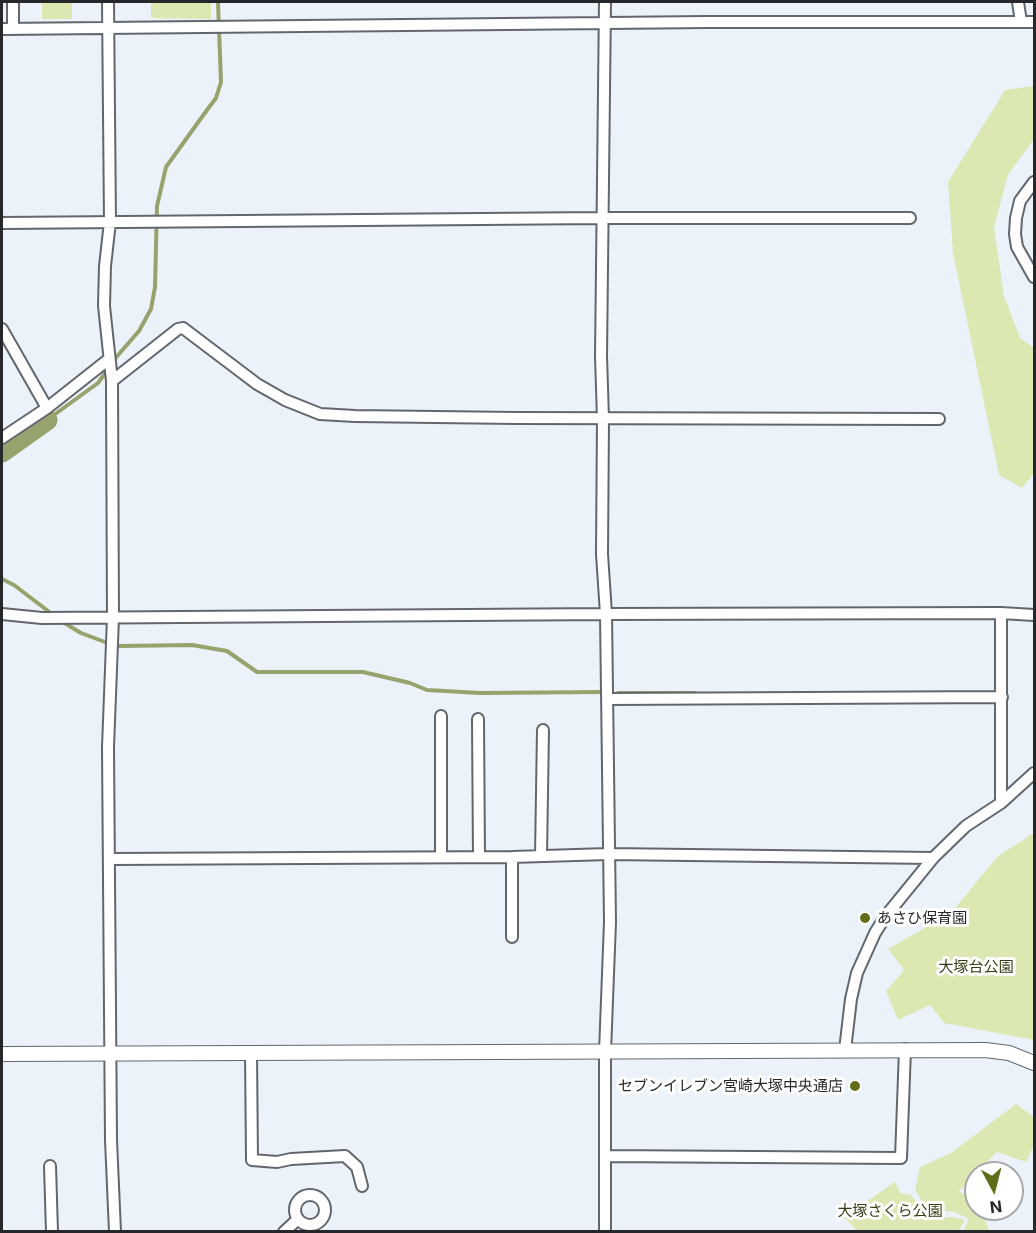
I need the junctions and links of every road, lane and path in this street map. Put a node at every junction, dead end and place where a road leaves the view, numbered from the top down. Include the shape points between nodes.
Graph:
1 (13, 2) edge
2 (108, 2) edge
3 (605, 2) edge
4 (1018, 2) edge
5 (1021, 22) junction
6 (1035, 22) edge
7 (605, 24) junction
8 (109, 27) junction
9 (7, 29) edge
10 (1035, 183) edge
11 (601, 218) junction
12 (910, 218) dead end
13 (110, 222) junction
14 (2, 223) edge
15 (1035, 278) edge
16 (2, 329) edge
17 (109, 359) junction
18 (111, 381) junction
19 (47, 408) junction
20 (603, 418) junction
21 (939, 418) dead end
22 (2, 438) edge
23 (1001, 613) junction
24 (2, 614) edge
25 (606, 614) junction
26 (1035, 615) edge
27 (112, 617) junction
28 (1002, 697) junction
29 (608, 699) junction
30 (441, 716) dead end
31 (478, 719) dead end
32 (543, 730) dead end
33 (1035, 773) edge
34 (1001, 803) junction
35 (608, 854) junction
36 (542, 856) junction
37 (441, 857) junction
38 (479, 857) junction
39 (512, 857) junction
40 (933, 858) junction
41 (109, 859) junction
42 (512, 937) dead end
43 (845, 1050) junction
44 (904, 1050) junction
45 (605, 1052) junction
46 (251, 1053) junction
47 (2, 1054) edge
48 (112, 1054) junction
49 (1035, 1063) edge
50 (605, 1156) junction
51 (50, 1166) dead end
52 (362, 1186) dead end
53 (298, 1219) dead end
54 (52, 1232) edge
55 (115, 1232) edge
56 (284, 1232) edge
57 (605, 1232) edge

1 - 9 street
2 - 8 street
3 - 7 street
4 - 5 street
5 - 6 street
5 - 7 street
7 - 8 street
7 - 11 street
8 - 9 street
8 - 13 street
10 - 15 street via 1020,201 1015,234 1017,247
11 - 12 street
11 - 13 street
11 - 20 street
13 - 14 street
13 - 17 street via 104,306
16 - 19 street
17 - 18 street
17 - 19 street
18 - 20 street via 183,328 257,384 321,414
18 - 27 street
19 - 22 street
20 - 21 street
20 - 25 street via 602,554
23 - 25 street
23 - 26 street
23 - 28 street
24 - 27 street
25 - 27 street
25 - 29 street
27 - 41 street
28 - 29 street
28 - 34 street
29 - 35 street
30 - 37 street
31 - 38 street
32 - 36 street
33 - 34 street
34 - 40 street via 966,826
35 - 36 street
35 - 40 street
35 - 45 street via 610,922
36 - 39 street
37 - 38 street
37 - 41 street
38 - 39 street
39 - 42 street
40 - 43 street via 885,917 864,957 851,999
41 - 48 street
43 - 44 street
43 - 45 street
44 - 49 street via 985,1050 1009,1053
44 - 50 street via 901,1158
45 - 46 street
45 - 50 street
46 - 48 street
46 - 52 street via 252,1160 277,1162 345,1156 357,1167
47 - 48 street
48 - 55 street
50 - 57 street
51 - 54 street
53 - 56 street

